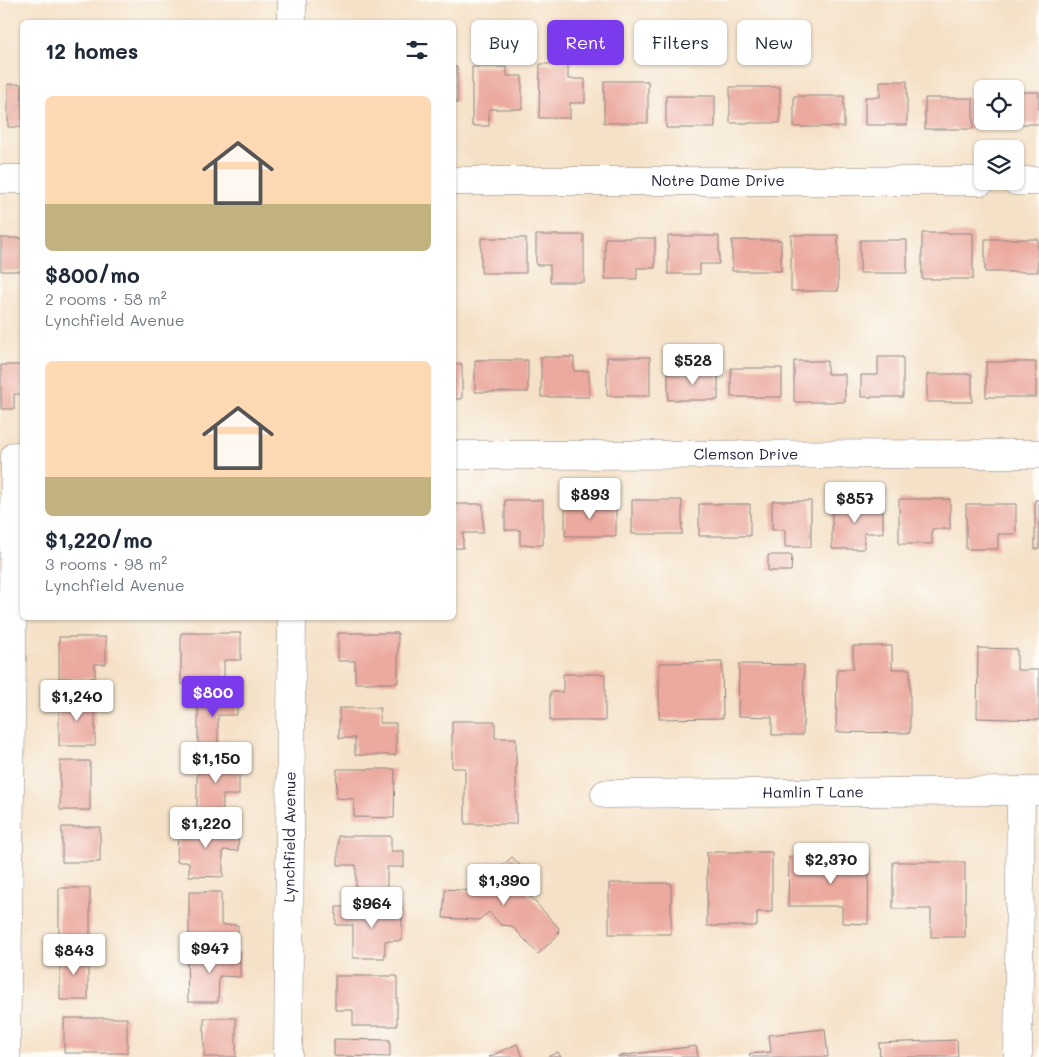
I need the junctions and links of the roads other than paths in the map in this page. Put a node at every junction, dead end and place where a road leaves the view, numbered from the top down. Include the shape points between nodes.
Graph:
1 (292, 0) edge
2 (292, 20) edge
3 (0, 179) edge
4 (20, 180) edge
5 (456, 181) edge
6 (974, 181) edge
7 (1024, 181) edge
8 (1039, 181) edge
9 (1039, 454) edge
10 (456, 455) edge
11 (13, 456) edge
12 (292, 620) edge
13 (1030, 791) edge
14 (605, 794) dead end
15 (6, 1057) edge
16 (288, 1057) edge
17 (1018, 1057) edge

1 - 2 street
3 - 4 street
5 - 6 street, Notre Dame Drive
7 - 8 street
9 - 10 street, Clemson Drive
11 - 15 street
12 - 16 street, Lynchfield Avenue
13 - 14 street, Hamlin T Lane
13 - 17 street, Hamlin T Lane

